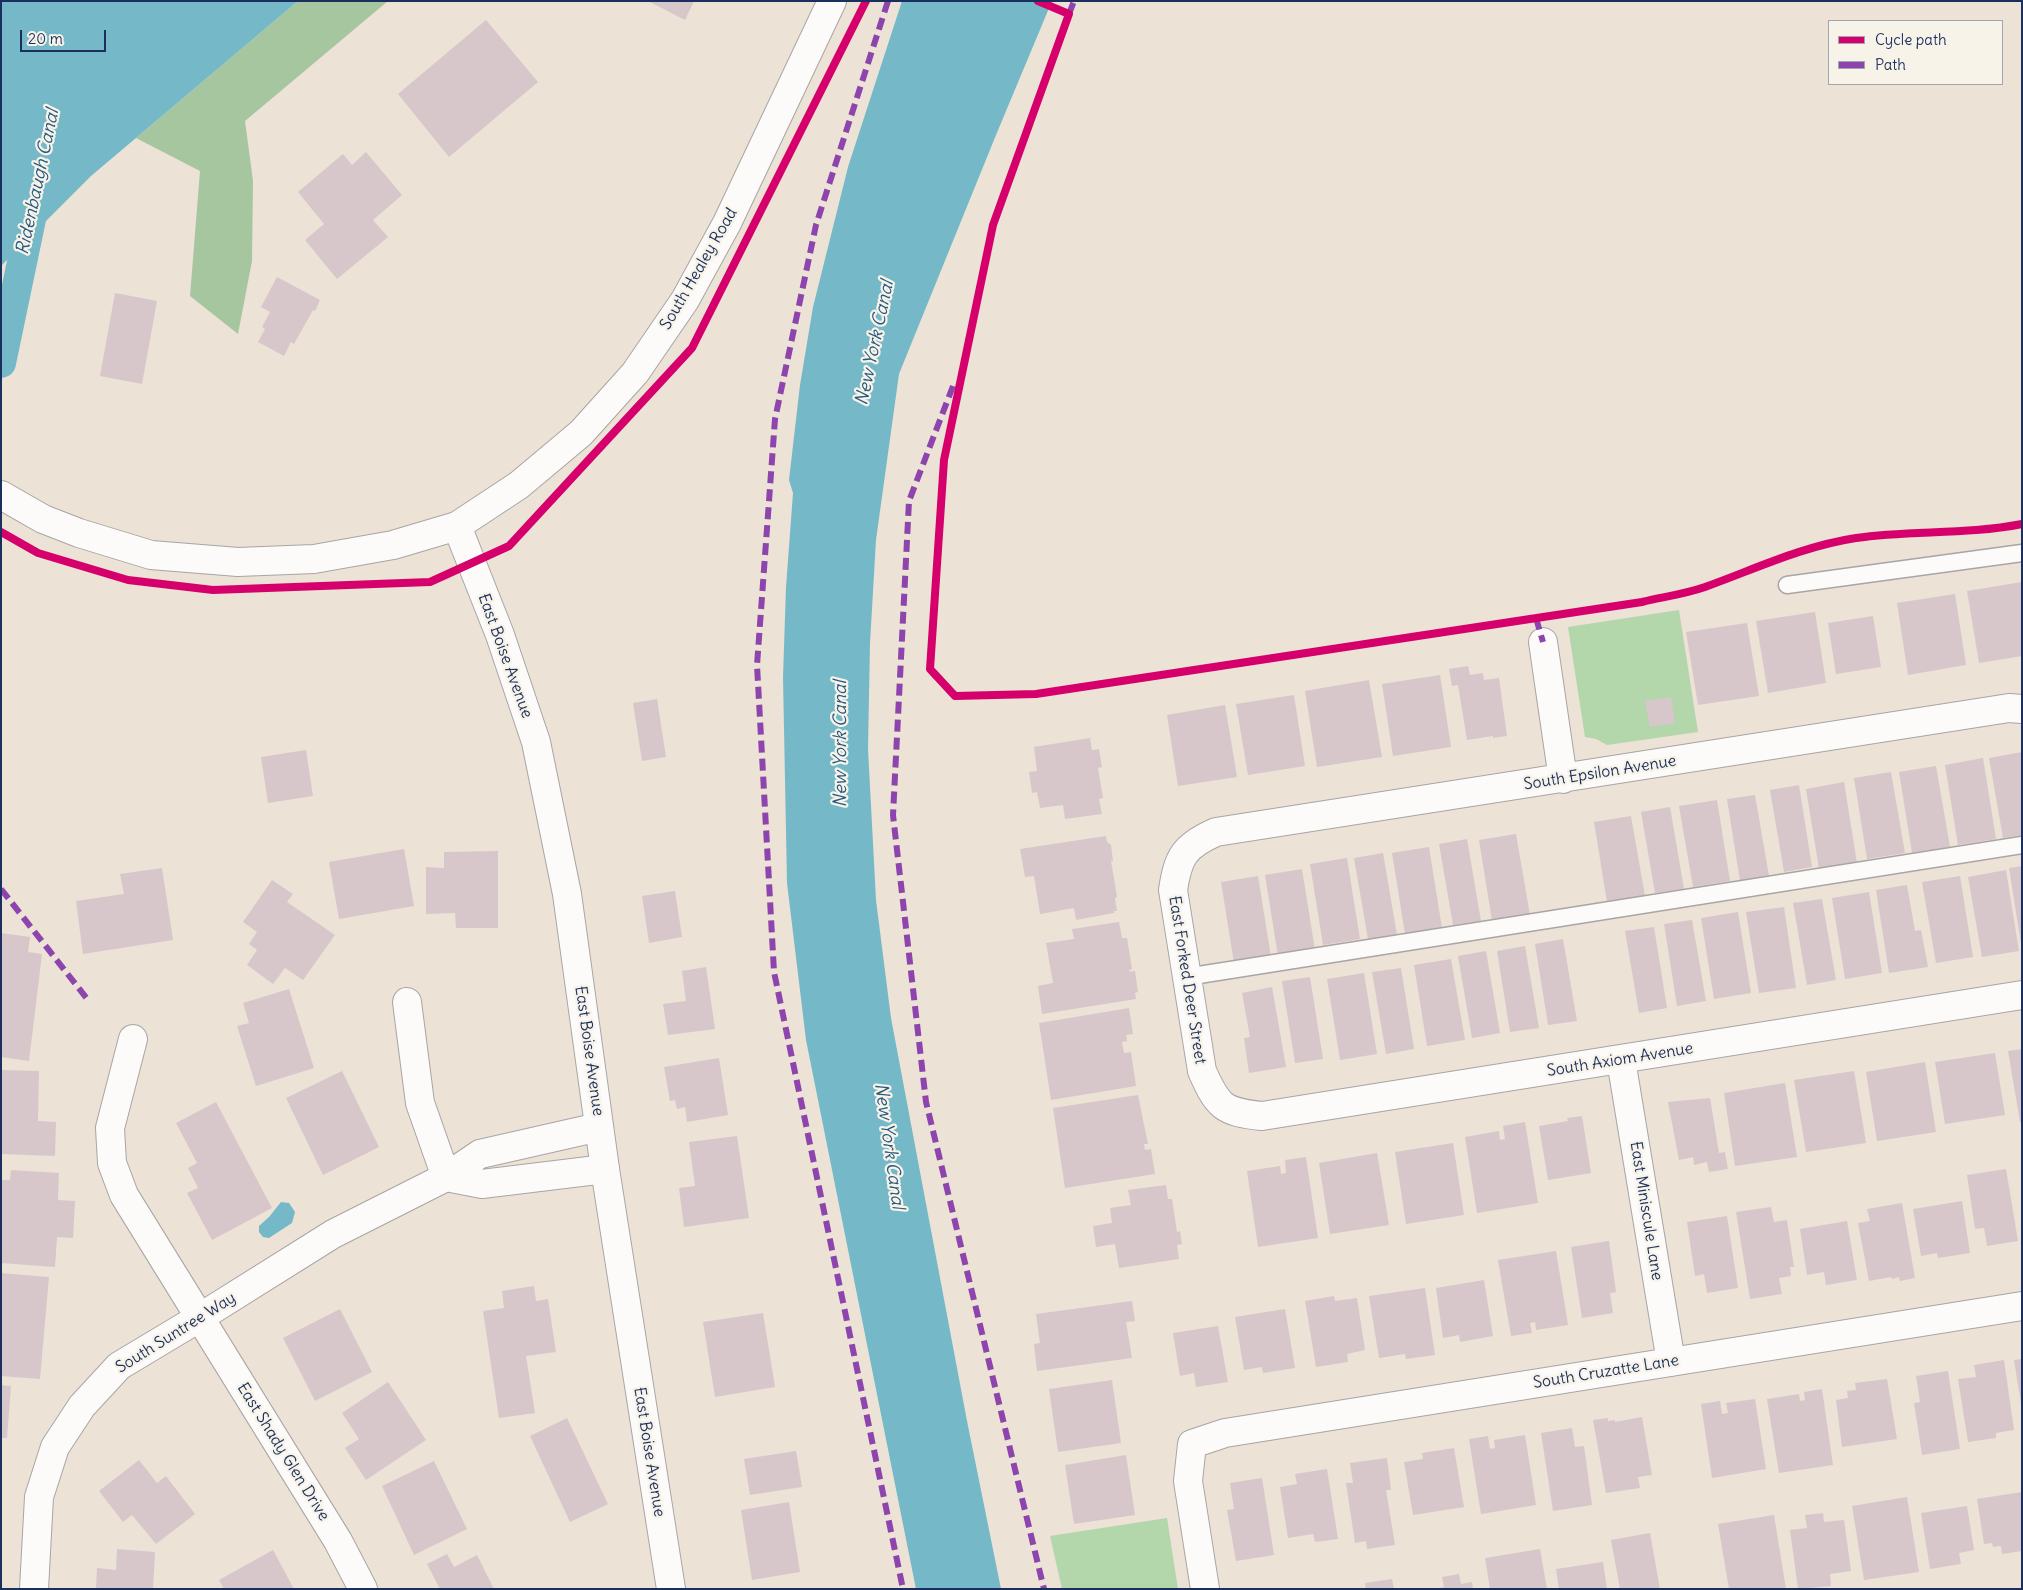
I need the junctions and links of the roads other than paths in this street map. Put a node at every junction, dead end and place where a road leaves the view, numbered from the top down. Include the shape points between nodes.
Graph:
1 (832, 1) edge
2 (1, 495) edge
3 (457, 526) junction
4 (2022, 552) edge
5 (1787, 585) dead end
6 (1543, 642) dead end
7 (2022, 708) edge
8 (1563, 779) junction
9 (2022, 846) edge
10 (1184, 852) joint
11 (1186, 978) junction
12 (2022, 995) edge
13 (407, 1002) dead end
14 (133, 1039) dead end
15 (1621, 1060) junction
16 (1221, 1105) joint
17 (599, 1127) junction
18 (605, 1169) junction
19 (446, 1177) junction
20 (2022, 1306) edge
21 (199, 1318) junction
22 (1671, 1362) junction
23 (34, 1589) edge
24 (363, 1589) edge
25 (670, 1589) edge
26 (1205, 1589) edge

1 - 3 street, South Healey Road via 727,223 685,300 635,373 581,433 519,485
2 - 3 street, South Healey Road via 43,519 79,534 152,555 238,562 314,559 393,546
3 - 17 street, East Boise Avenue via 500,635 536,742 567,894
4 - 5 lane
6 - 8 street
7 - 8 street, South Epsilon Avenue
8 - 10 street, South Epsilon Avenue via 1216,832 1200,839
9 - 11 lane
10 - 11 street, East Forked Deer Street via 1172,890
11 - 16 street, East Forked Deer Street via 1202,1071
12 - 15 street, South Axiom Avenue
13 - 19 street via 420,1103
14 - 21 street, East Shady Glen Drive via 110,1128 112,1162 124,1195
15 - 16 street, South Axiom Avenue via 1262,1116 1238,1114
15 - 22 street, East Miniscule Lane
17 - 18 street, East Boise Avenue
17 - 19 street, South Suntree Way via 480,1154
18 - 19 street via 482,1184
18 - 25 street, East Boise Avenue
19 - 21 street, South Suntree Way via 333,1234
20 - 22 street, South Cruzatte Lane
21 - 23 street, South Suntree Way via 119,1366 82,1406 55,1447 39,1497
21 - 24 street, East Shady Glen Drive via 338,1541
22 - 26 street, South Cruzatte Lane via 1225,1433 1192,1444 1188,1482

